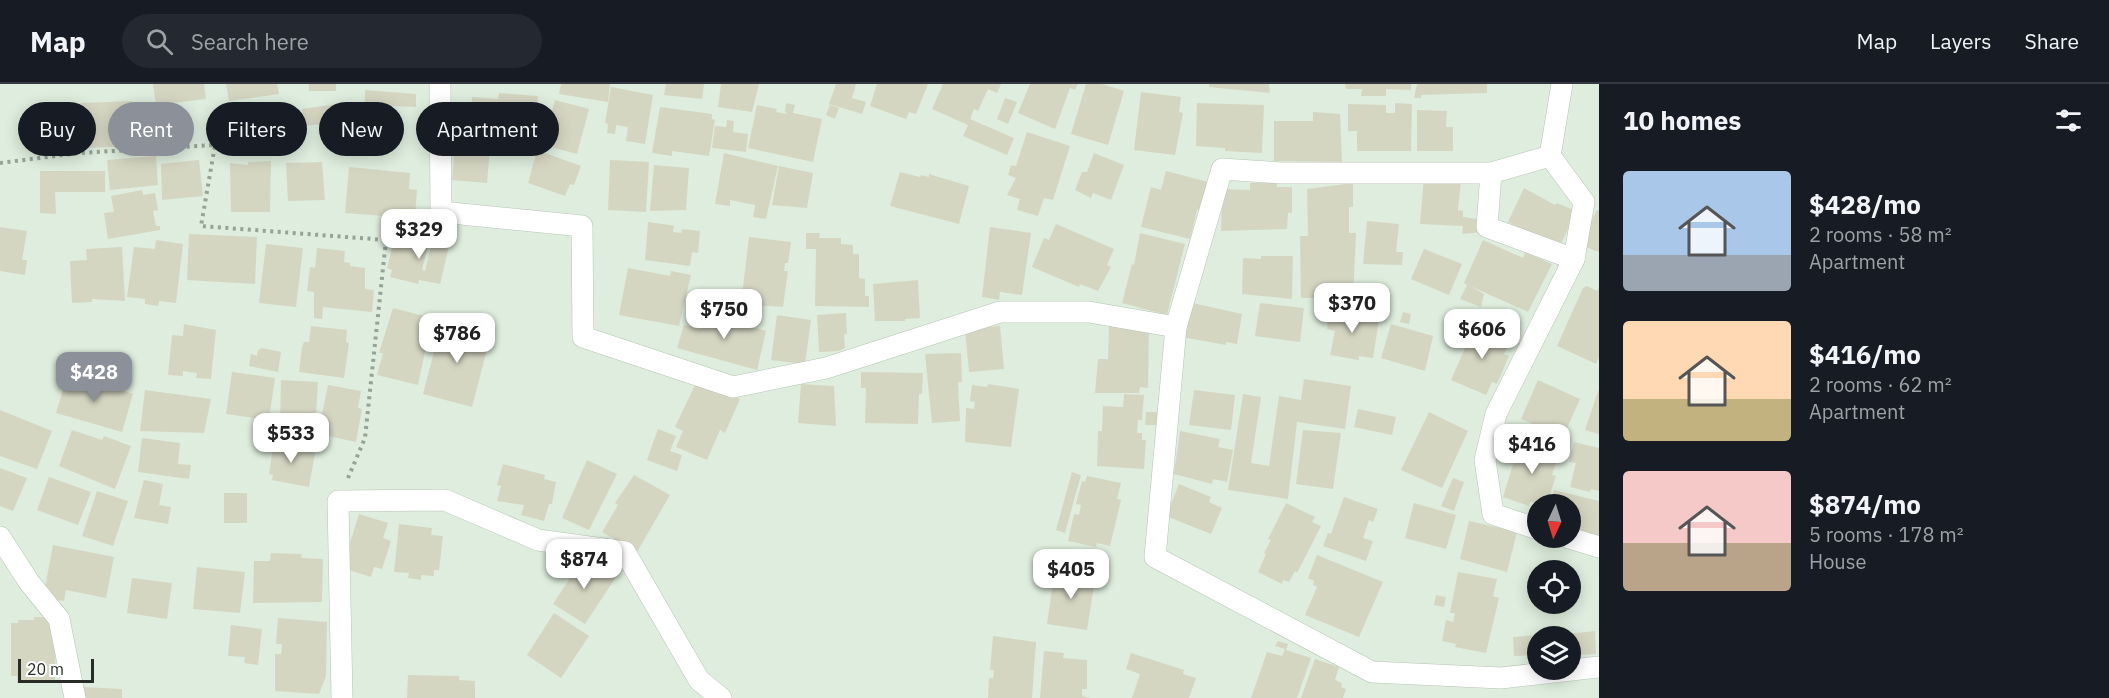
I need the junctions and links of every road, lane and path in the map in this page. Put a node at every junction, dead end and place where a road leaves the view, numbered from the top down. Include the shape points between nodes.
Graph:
1 (440, 84) edge
2 (1562, 84) edge
3 (1550, 156) junction
4 (0, 163) edge
5 (1491, 172) junction
6 (441, 212) junction
7 (386, 240) junction
8 (1574, 259) junction
9 (1176, 327) junction
10 (338, 501) junction
11 (1527, 525) edge
12 (0, 537) edge
13 (1581, 542) edge
14 (1599, 547) edge
15 (1599, 667) edge
16 (1504, 688) edge
17 (75, 698) edge
18 (342, 698) edge
19 (721, 698) edge

1 - 6 street
2 - 3 street
3 - 5 street
3 - 8 street via 1584,202
4 - 7 path via 79,153 215,145 201,226
5 - 8 street via 1487,227
5 - 9 street via 1281,173 1222,169
6 - 7 path
6 - 9 street via 582,226 583,337 733,387 826,368 1000,312 1089,312
7 - 10 path via 365,438
8 - 11 street via 1496,414 1485,460 1493,514
9 - 16 street via 1155,557 1372,672
10 - 18 street
10 - 19 street via 445,500 538,540 625,552 699,680
12 - 17 street via 59,619
13 - 14 street
15 - 16 street

